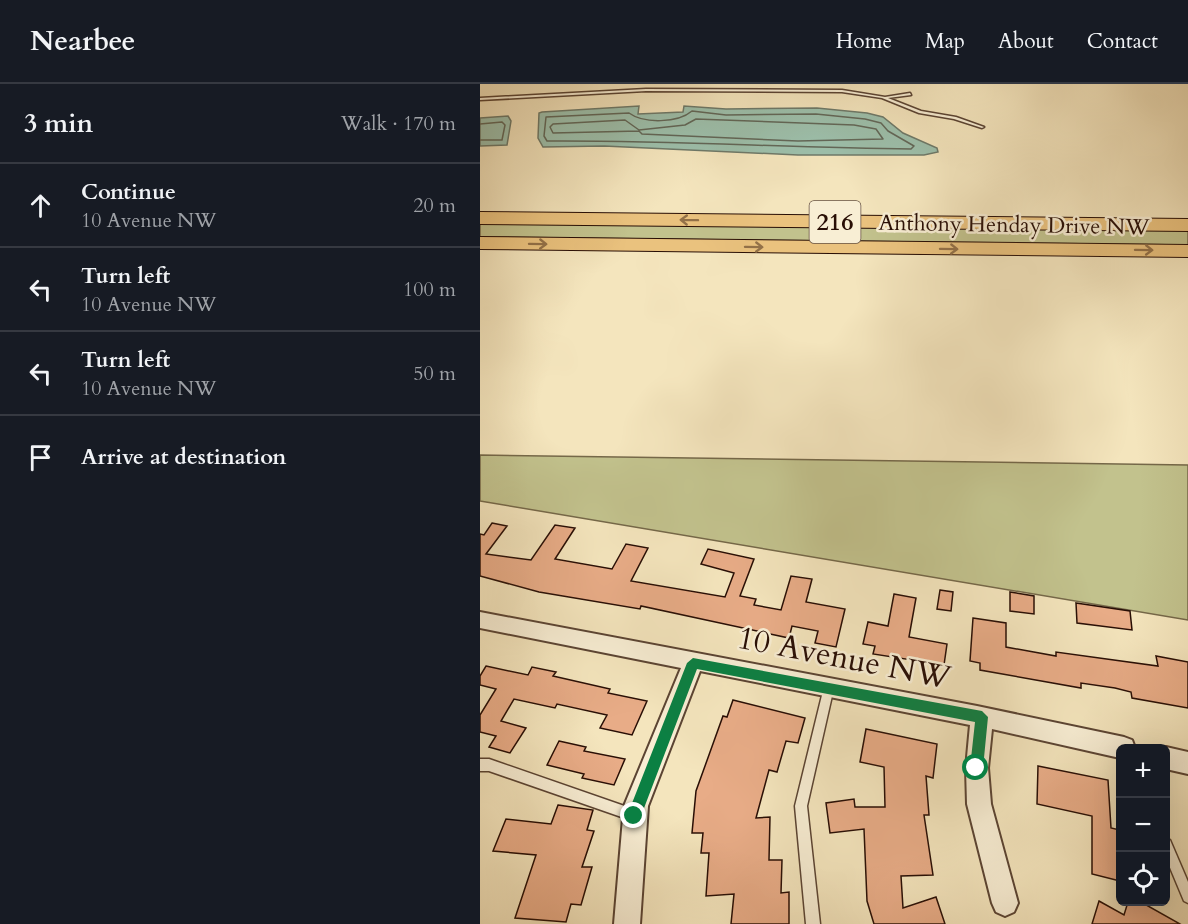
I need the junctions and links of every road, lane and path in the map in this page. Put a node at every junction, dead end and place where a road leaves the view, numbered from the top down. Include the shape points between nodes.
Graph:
1 (910, 94) dead end
2 (883, 97) junction
3 (480, 99) edge
4 (982, 127) dead end
5 (1188, 215) edge
6 (480, 218) edge
7 (717, 220) junction
8 (1188, 225) edge
9 (480, 243) edge
10 (1187, 251) edge
11 (480, 620) edge
12 (693, 663) junction
13 (829, 687) junction
14 (982, 717) junction
15 (1116, 746) edge
16 (1170, 759) edge
17 (1188, 763) edge
18 (480, 765) edge
19 (634, 816) junction
20 (1169, 852) edge
21 (1188, 897) edge
22 (1005, 903) dead end
23 (627, 924) edge
24 (813, 924) edge

1 - 2 lane
2 - 3 lane via 803,90 702,90
2 - 4 lane via 920,112
5 - 7 highway via 830,215
7 -> 6 highway, Anthony Henday Drive NW / 216
7 - 8 highway, Anthony Henday Drive NW / 216
9 -> 10 highway, Anthony Henday Drive NW / 216
11 - 12 street, 10 Avenue NW
12 - 13 street, 10 Avenue NW
12 - 19 street
13 - 14 street, 10 Avenue NW
13 - 24 lane via 801,806
14 - 15 street, 10 Avenue NW
14 - 22 street via 976,768 979,804
16 - 17 street
18 - 19 lane
19 - 23 street
20 - 21 lane

